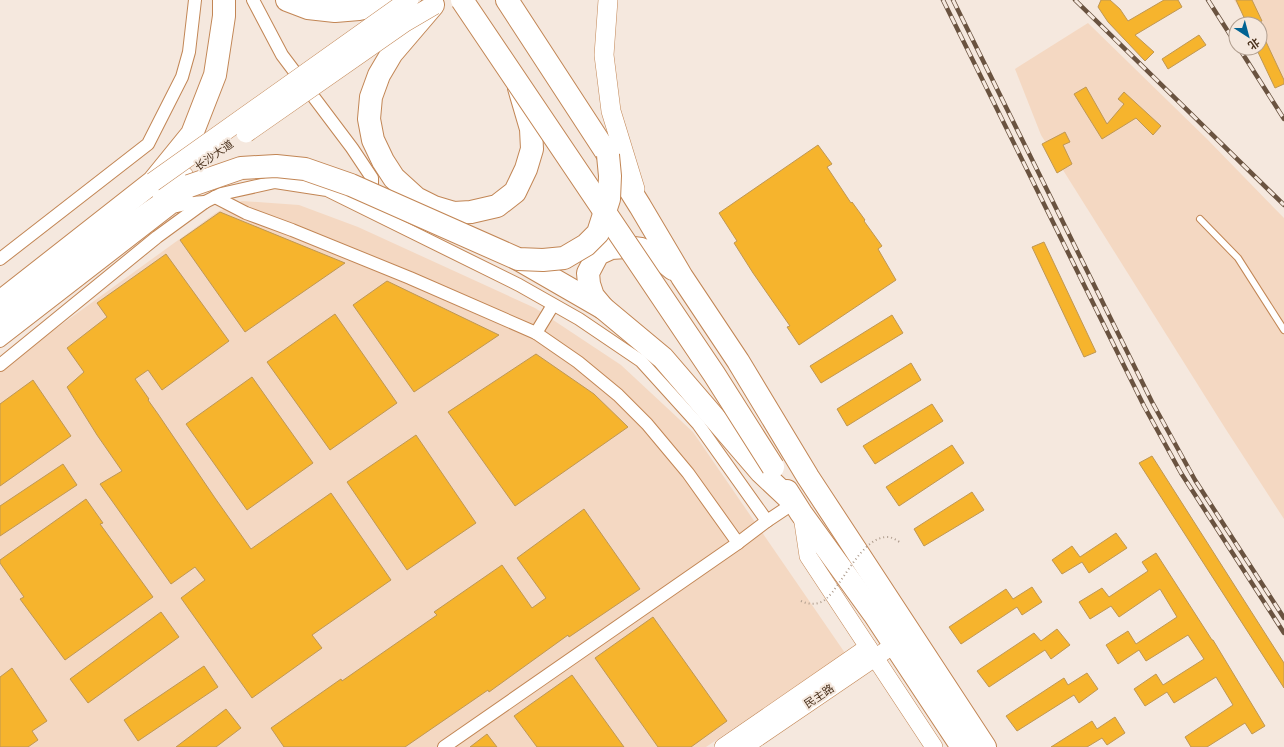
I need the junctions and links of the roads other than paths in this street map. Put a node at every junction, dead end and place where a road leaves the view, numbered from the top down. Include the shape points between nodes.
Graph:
1 (195, 0) edge
2 (224, 0) edge
3 (253, 0) edge
4 (287, 0) edge
5 (395, 0) edge
6 (409, 0) edge
7 (462, 0) edge
8 (507, 0) edge
9 (608, 0) edge
10 (437, 2) edge
11 (518, 83) junction
12 (608, 155) junction
13 (187, 181) junction
14 (153, 182) junction
15 (210, 199) junction
16 (640, 206) junction
17 (372, 212) junction
18 (1200, 219) dead end
19 (77, 241) junction
20 (106, 252) junction
21 (0, 258) edge
22 (518, 259) junction
23 (682, 277) junction
24 (0, 289) edge
25 (554, 305) junction
26 (604, 308) junction
27 (2, 316) edge
28 (1284, 330) edge
29 (536, 333) junction
30 (0, 341) edge
31 (0, 366) edge
32 (767, 470) junction
33 (798, 508) junction
34 (767, 521) junction
35 (738, 543) junction
36 (894, 645) junction
37 (872, 652) junction
38 (444, 747) edge
39 (723, 747) edge
40 (744, 747) edge
41 (934, 747) edge
42 (962, 747) edge
43 (985, 747) edge

1 - 21 street via 189,52 182,76 148,144
2 - 14 highway, bridge via 215,75 192,134
3 - 17 street via 282,55 372,178
4 - 5 highway via 308,8 335,11 359,9
6 - 14 main road, bridge
7 - 11 highway, bridge
8 - 12 highway
9 - 16 main road via 604,54 610,111
10 - 11 highway, bridge via 392,53 379,75 371,97 369,119 373,140 394,178 416,198 454,213 497,206 515,192 532,149 531,129
10 - 13 main road, 长沙大道, bridge via 405,22
11 - 32 highway, bridge via 714,374
12 - 16 highway
12 - 22 highway, bridge via 609,199 598,233 586,245 564,258
13 - 20 highway
13 - 22 highway, bridge via 241,168 276,166 305,169 351,185
14 - 19 highway
15 - 17 street via 221,194 275,182 327,190
15 - 20 street via 173,207
15 - 29 street via 403,275
15 - 31 street via 157,237
16 - 23 highway
17 - 25 street
18 - 28 lane via 1238,258
19 - 24 main road via 41,259
19 - 27 highway
20 - 27 highway via 34,301
20 - 30 street
22 - 26 highway
23 - 26 highway via 656,254 642,249 611,248 598,254 588,273 593,296
23 - 43 highway via 738,361 808,477
25 - 29 street
25 - 34 street via 641,361 698,424
26 - 32 highway via 663,358
29 - 35 street via 578,362 618,395 647,424 688,473
32 - 33 highway
33 - 34 street
33 - 36 highway
33 - 37 street via 808,556
34 - 35 street
35 - 38 street
36 - 37 street, 民主路
36 - 42 highway
37 - 39 street, 民主路
37 - 40 street, 民主路
37 - 41 street

